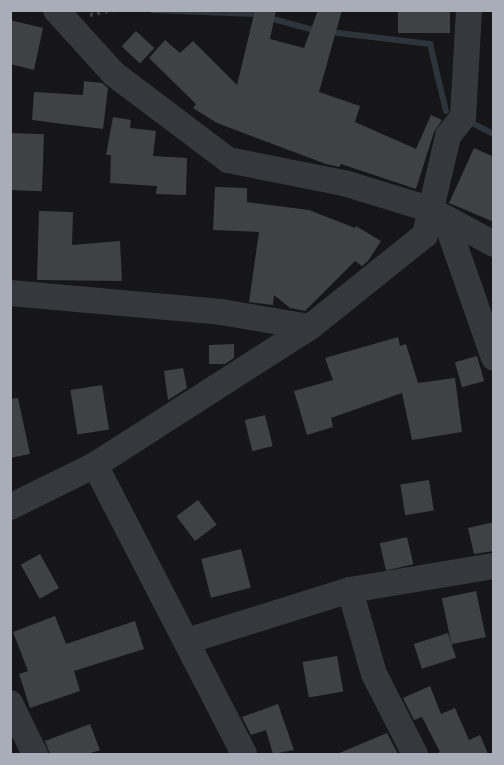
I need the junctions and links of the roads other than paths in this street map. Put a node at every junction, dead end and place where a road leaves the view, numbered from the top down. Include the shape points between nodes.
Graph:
1 (56, 10) edge
2 (468, 10) edge
3 (437, 214) junction
4 (494, 244) edge
5 (10, 292) edge
6 (310, 327) junction
7 (494, 358) edge
8 (95, 465) junction
9 (10, 507) edge
10 (494, 566) edge
11 (350, 590) junction
12 (187, 641) junction
13 (10, 703) edge
14 (35, 754) edge
15 (244, 754) edge
16 (415, 754) edge

1 - 3 street via 114,74 228,160 344,183
2 - 3 street via 462,117 448,136
3 - 4 street
3 - 6 street via 426,235
3 - 7 street
5 - 6 street via 221,312
6 - 8 street
8 - 9 street
8 - 12 street
10 - 11 street
11 - 12 street
11 - 16 street via 374,674
12 - 15 street
13 - 14 street

